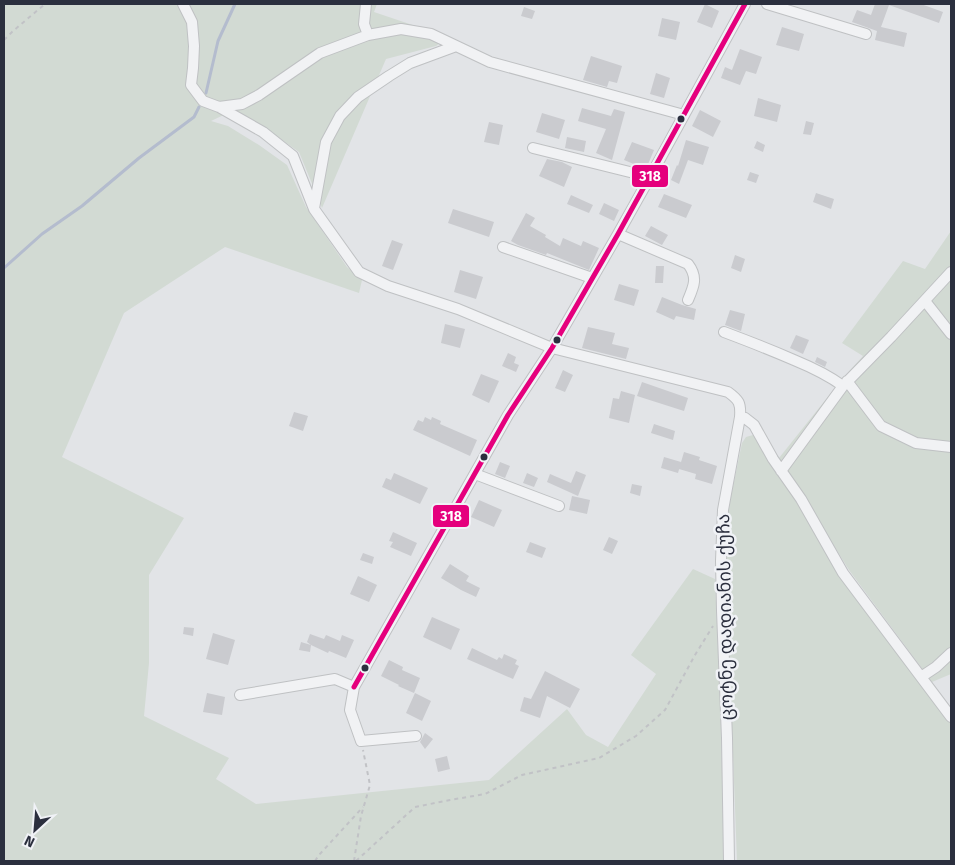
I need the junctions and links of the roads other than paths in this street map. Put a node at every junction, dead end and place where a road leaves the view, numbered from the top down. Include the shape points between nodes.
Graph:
1 (183, 4) edge
2 (366, 4) edge
3 (745, 4) edge
4 (766, 4) edge
5 (866, 34) dead end
6 (368, 35) junction
7 (456, 46) junction
8 (219, 107) junction
9 (684, 115) junction
10 (533, 148) dead end
11 (650, 177) junction
12 (314, 209) junction
13 (618, 234) junction
14 (503, 247) dead end
15 (951, 272) edge
16 (592, 278) junction
17 (688, 300) dead end
18 (924, 301) junction
19 (724, 332) dead end
20 (951, 334) edge
21 (552, 348) junction
22 (845, 383) junction
23 (740, 417) junction
24 (951, 447) edge
25 (781, 471) junction
26 (475, 474) junction
27 (559, 506) dead end
28 (951, 653) edge
29 (921, 677) junction
30 (354, 687) junction
31 (240, 695) dead end
32 (951, 717) edge
33 (416, 736) dead end
34 (729, 861) edge

1 - 8 street via 192,22 191,85 203,101
2 - 6 street via 364,24
3 - 9 street
4 - 5 street
6 - 7 street via 401,29 431,34
6 - 8 street via 320,52 242,104
7 - 9 street via 490,62
7 - 12 street via 396,71 358,97 340,116 326,142
8 - 12 street via 263,132 294,156
9 - 11 street
10 - 11 street
11 - 13 street
12 - 21 street via 359,272
13 - 16 street
13 - 17 street via 688,264 694,281
14 - 16 street
15 - 18 street
16 - 21 street
18 - 20 street
18 - 22 street
19 - 22 street
21 - 23 street via 728,392 741,407
21 - 26 street via 508,415
22 - 24 street via 881,426 916,443
22 - 25 street
23 - 25 street via 754,425
23 - 34 street, ცოტნე დადიანის ქუჩა via 723,510 721,561
25 - 29 street via 801,499 843,573
26 - 27 street
26 - 30 street
28 - 29 street
29 - 32 street
30 - 31 street via 335,679
30 - 33 street via 350,710 361,741

